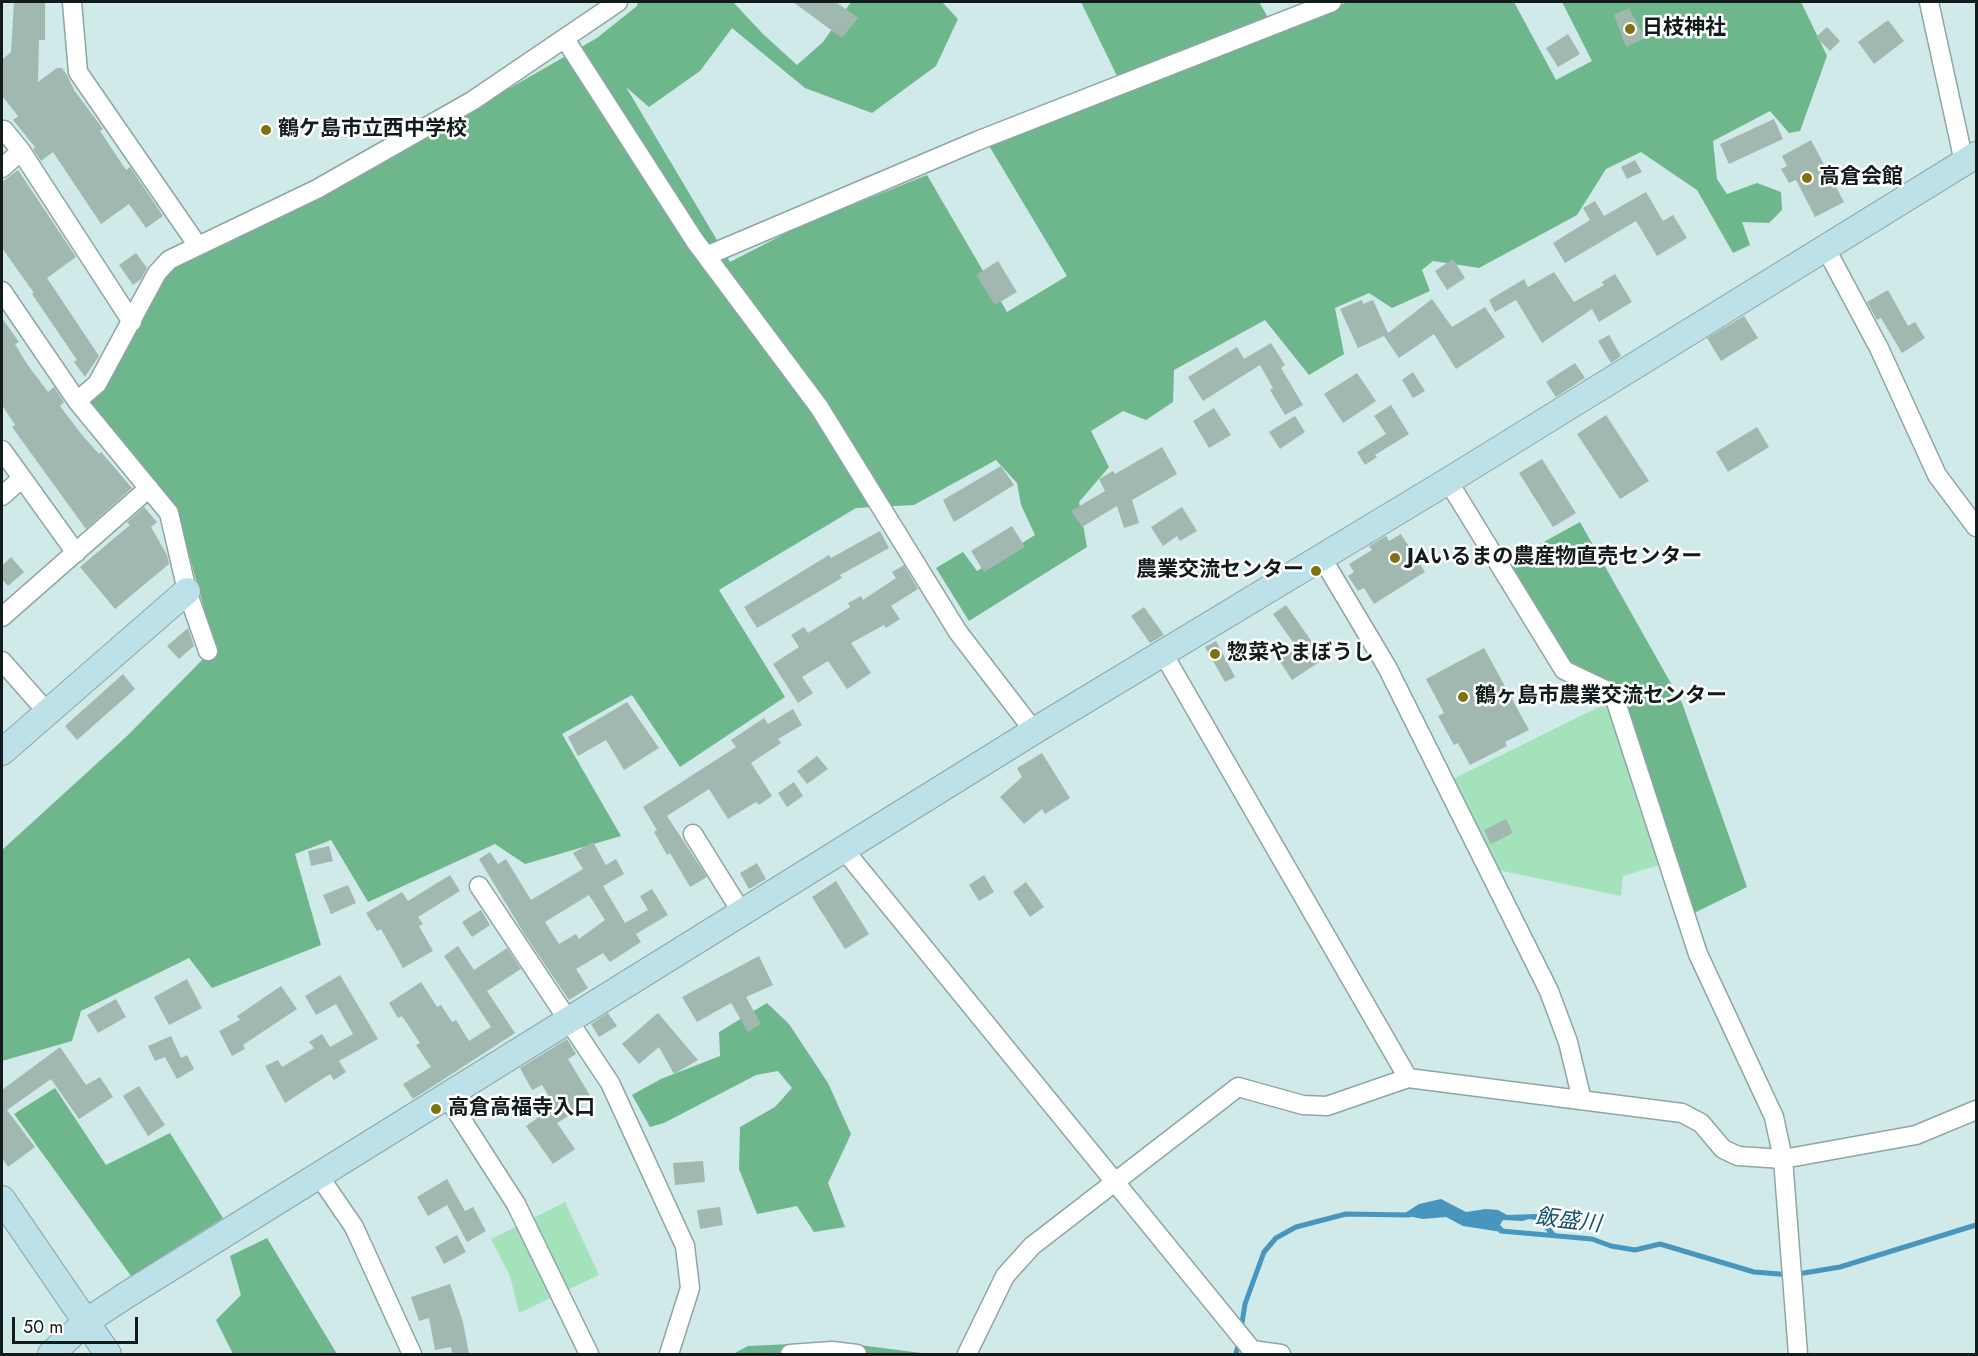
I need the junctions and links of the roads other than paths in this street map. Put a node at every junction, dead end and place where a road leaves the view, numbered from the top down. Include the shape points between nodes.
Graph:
1 (72, 2) edge
2 (618, 2) edge
3 (1332, 2) edge
4 (1929, 2) edge
5 (565, 39) junction
6 (4, 130) dead end
7 (21, 151) junction
8 (1970, 158) edge
9 (2, 168) edge
10 (198, 246) junction
11 (1826, 249) junction
12 (706, 256) junction
13 (2, 291) edge
14 (132, 322) junction
15 (77, 401) junction
16 (2, 450) edge
17 (21, 479) junction
18 (1448, 482) junction
19 (149, 488) junction
20 (2, 496) edge
21 (1977, 527) edge
22 (76, 553) junction
23 (1322, 558) junction
24 (187, 591) junction
25 (2, 617) edge
26 (208, 651) dead end
27 (1164, 655) junction
28 (2, 661) edge
29 (47, 712) junction
30 (1034, 731) junction
31 (2, 752) edge
32 (693, 834) dead end
33 (845, 851) junction
34 (479, 886) dead end
35 (742, 913) junction
36 (570, 1019) junction
37 (1408, 1078) junction
38 (446, 1095) junction
39 (1582, 1100) junction
40 (1977, 1110) edge
41 (1783, 1159) junction
42 (319, 1176) junction
43 (1113, 1182) junction
44 (2, 1199) edge
45 (87, 1321) junction
46 (1252, 1352) edge
47 (51, 1354) edge
48 (108, 1354) edge
49 (412, 1354) edge
50 (590, 1354) edge
51 (669, 1354) edge
52 (790, 1354) edge
53 (857, 1354) edge
54 (967, 1354) edge
55 (1281, 1354) edge
56 (1798, 1354) edge

1 - 10 street via 78,72
2 - 5 street
3 - 12 street via 977,141
4 - 8 street
5 - 10 street via 472,101 317,189
5 - 12 street
6 - 7 street
7 - 9 street
7 - 14 street
8 - 11 street
10 - 14 street via 169,260 157,273
11 - 18 street
11 - 21 street via 1879,348 1936,475
12 - 30 street via 819,407 958,632
13 - 15 street
14 - 15 street via 97,384
15 - 19 street
16 - 17 street
17 - 20 street
17 - 22 street
18 - 23 street
18 - 41 street via 1564,670 1608,691 1615,699 1698,954 1774,1117
19 - 22 street
19 - 24 street via 169,513
22 - 25 street
23 - 27 street
23 - 39 street via 1387,667 1549,991 1568,1042
24 - 26 street
24 - 29 street
27 - 30 street
27 - 37 street
28 - 29 street
29 - 31 street
30 - 33 street
32 - 35 street
33 - 35 street
33 - 43 street
34 - 36 street
35 - 36 street
36 - 38 street
36 - 51 street via 610,1083 685,1246 690,1288
37 - 39 street
37 - 43 street via 1327,1106 1303,1105 1238,1087
38 - 42 street
38 - 50 street via 516,1204
39 - 41 street via 1682,1113 1701,1124 1722,1149 1738,1156
40 - 41 street via 1916,1135
41 - 56 street
42 - 45 street
42 - 49 street via 354,1227
43 - 46 street
43 - 54 street via 1032,1246 1005,1276
44 - 45 street
45 - 47 street
45 - 48 street
46 - 55 street
52 - 53 street

